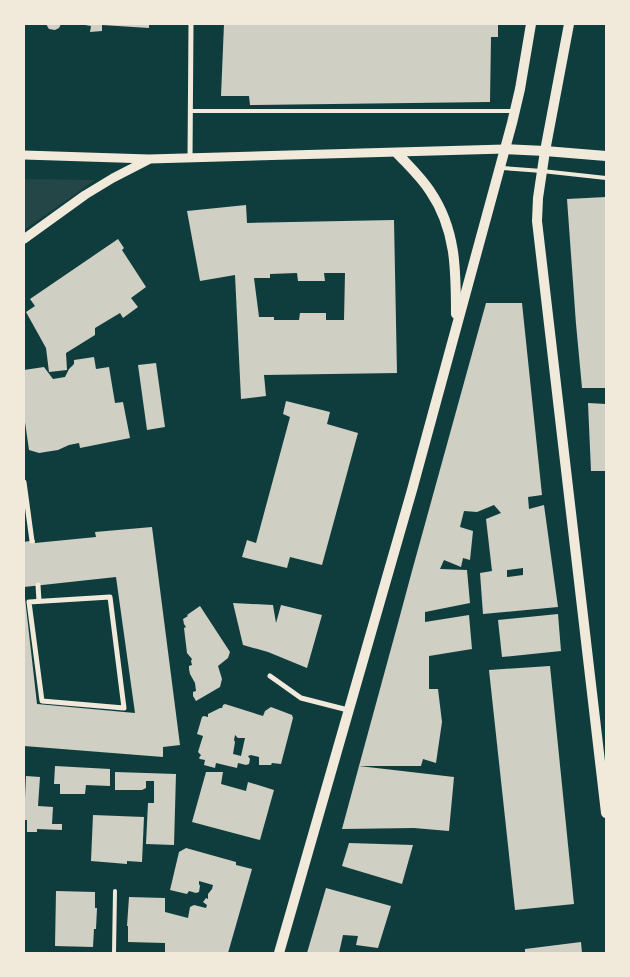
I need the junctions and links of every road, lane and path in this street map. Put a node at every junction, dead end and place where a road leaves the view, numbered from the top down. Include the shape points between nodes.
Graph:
1 (191, 24) edge
2 (531, 24) edge
3 (569, 24) edge
4 (191, 111) junction
5 (515, 111) junction
6 (505, 150) junction
7 (545, 151) junction
8 (397, 153) junction
9 (24, 155) edge
10 (606, 156) edge
11 (190, 158) junction
12 (149, 159) junction
13 (500, 167) junction
14 (542, 171) junction
15 (606, 178) edge
16 (24, 239) edge
17 (455, 329) junction
18 (24, 482) edge
19 (32, 541) dead end
20 (38, 585) dead end
21 (39, 601) junction
22 (270, 676) dead end
23 (349, 710) junction
24 (606, 813) edge
25 (114, 891) dead end
26 (114, 953) edge
27 (280, 953) edge

1 - 4 street
2 - 5 main road
3 - 7 main road
4 - 5 lane
4 - 11 street
5 - 6 main road
6 - 7 main road
6 - 8 street
6 - 13 main road
7 - 10 main road
7 - 14 main road
8 - 11 street
8 - 17 main road via 430,191 450,232 456,286
9 - 12 street
11 - 12 street
12 - 16 street via 85,195
13 - 14 lane
13 - 17 main road
14 - 15 lane
14 - 24 main road via 537,221
17 - 23 main road
18 - 19 street
20 - 21 street
21 - 21 street via 29,602 42,701 124,708 110,597
22 - 23 street via 301,698
23 - 27 main road
25 - 26 lane

